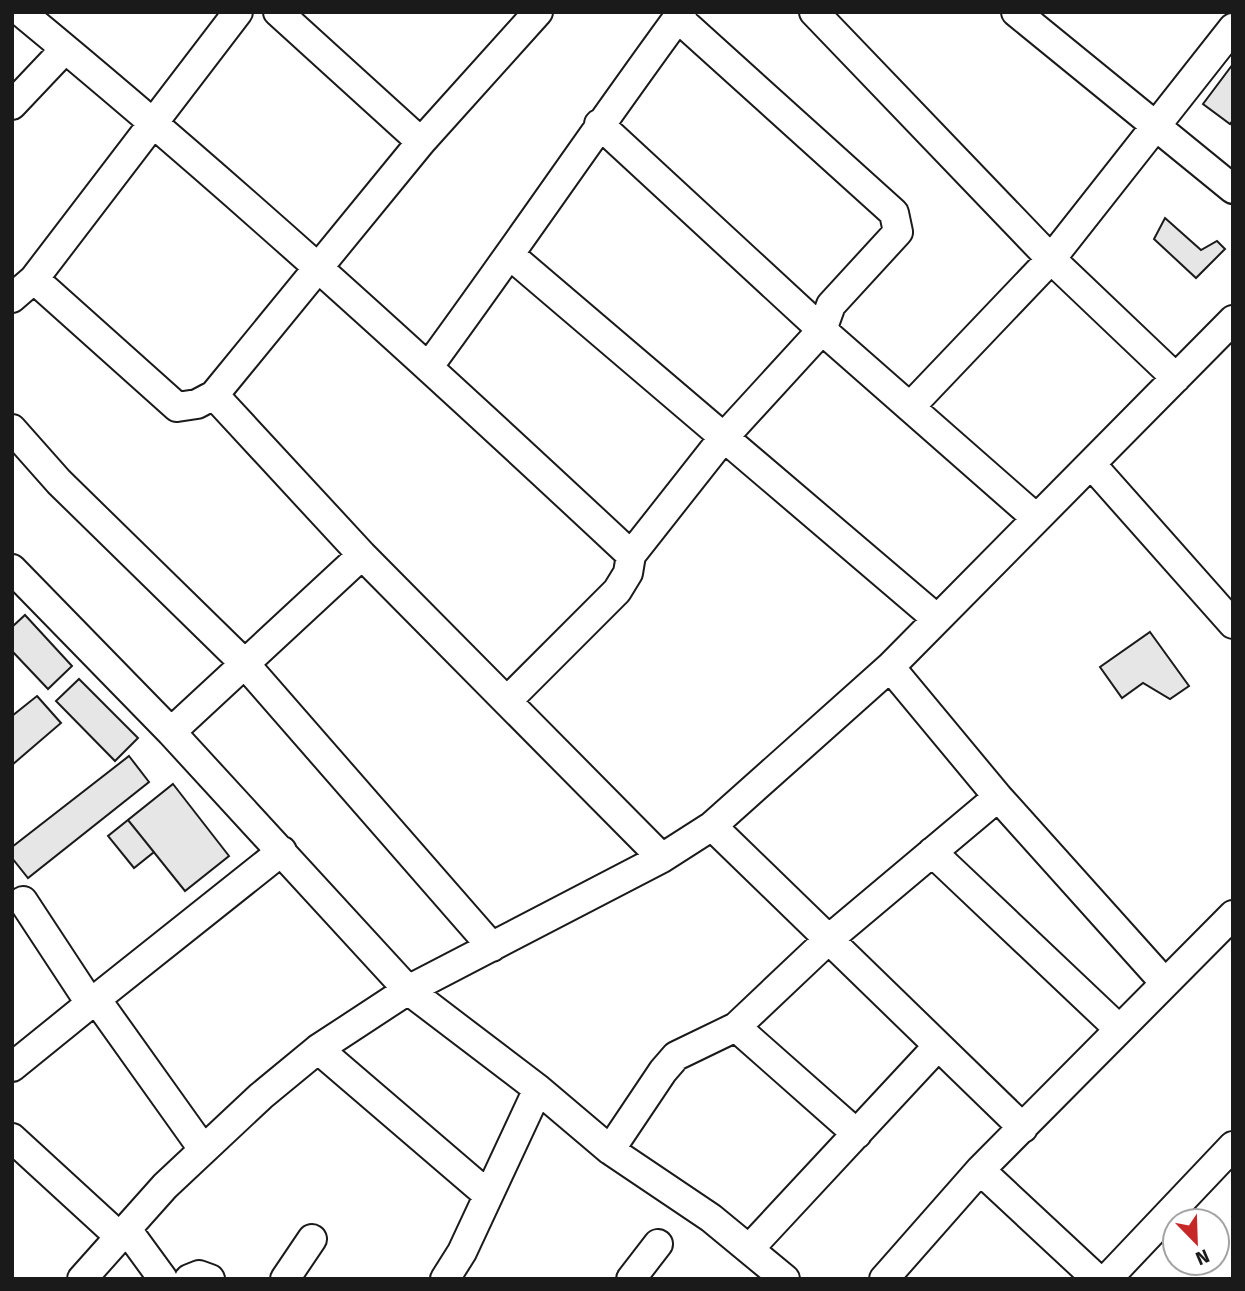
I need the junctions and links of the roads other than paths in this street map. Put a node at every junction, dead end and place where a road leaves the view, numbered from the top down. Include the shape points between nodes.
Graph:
1 (21, 12) edge
2 (238, 12) edge
3 (278, 12) edge
4 (814, 12) edge
5 (1016, 12) edge
6 (534, 14) edge
7 (680, 15) edge
8 (1233, 28) edge
9 (65, 49) junction
10 (12, 105) edge
11 (155, 124) junction
12 (599, 124) junction
13 (1154, 128) junction
14 (421, 142) junction
15 (1233, 189) edge
16 (510, 255) junction
17 (1051, 259) junction
18 (317, 267) junction
19 (34, 279) junction
20 (12, 298) edge
21 (1233, 320) edge
22 (822, 330) junction
23 (429, 366) junction
24 (1176, 379) junction
25 (214, 395) junction
26 (910, 407) junction
27 (12, 429) edge
28 (724, 437) junction
29 (1091, 464) junction
30 (1036, 518) junction
31 (362, 555) junction
32 (631, 555) junction
33 (12, 569) edge
34 (937, 619) junction
35 (1233, 624) edge
36 (244, 663) junction
37 (890, 667) junction
38 (508, 701) junction
39 (171, 732) junction
40 (998, 797) junction
41 (712, 826) junction
42 (282, 851) junction
43 (932, 852) junction
44 (662, 858) junction
45 (23, 901) dead end
46 (1233, 915) edge
47 (829, 939) junction
48 (492, 947) junction
49 (1165, 983) junction
50 (408, 990) junction
51 (93, 1001) junction
52 (736, 1027) junction
53 (1119, 1029) junction
54 (937, 1047) junction
55 (318, 1049) junction
56 (12, 1067) edge
57 (538, 1089) junction
58 (1023, 1128) junction
59 (857, 1134) junction
60 (12, 1138) edge
61 (1233, 1146) edge
62 (203, 1149) junction
63 (610, 1150) junction
64 (980, 1170) junction
65 (486, 1194) junction
66 (124, 1234) junction
67 (312, 1239) dead end
68 (658, 1244) dead end
69 (750, 1248) junction
70 (633, 1278) edge
71 (82, 1279) edge
72 (163, 1279) edge
73 (189, 1279) edge
74 (210, 1279) edge
75 (285, 1279) edge
76 (445, 1279) edge
77 (785, 1279) edge
78 (884, 1279) edge
79 (1097, 1279) edge
80 (1107, 1279) edge

1 - 9 street
2 - 11 street
3 - 14 street
4 - 17 street
5 - 13 street
6 - 14 street
7 - 12 street
7 - 22 street via 894,213 898,232 831,305
8 - 13 street
9 - 10 street
9 - 11 street
11 - 18 street
11 - 19 street
12 - 16 street
12 - 22 street
13 - 15 street
13 - 17 street
14 - 18 street
16 - 23 street
16 - 28 street
17 - 24 street
17 - 26 street
18 - 23 street
18 - 25 street
19 - 20 street
19 - 25 street via 177,407
21 - 24 street
22 - 26 street
22 - 28 street
23 - 32 street
24 - 29 street
25 - 31 street
26 - 30 street
27 - 36 street via 59,482
28 - 32 street
28 - 34 street
29 - 30 street
29 - 35 street
30 - 34 street
31 - 36 street
31 - 38 street
32 - 38 street via 628,573 617,591
33 - 39 street
34 - 37 street
36 - 39 street
36 - 48 street
37 - 40 street
37 - 41 street
38 - 44 street
39 - 42 street
40 - 43 street
40 - 49 street
41 - 44 street
41 - 47 street
42 - 50 street
42 - 51 street
43 - 47 street
43 - 53 street
44 - 48 street
45 - 51 street
46 - 49 street
47 - 52 street
47 - 54 street
48 - 50 street
49 - 53 street
50 - 55 street
50 - 57 street
51 - 56 street
51 - 62 street
52 - 59 street
52 - 63 street via 676,1056
53 - 58 street
54 - 58 street
54 - 59 street
55 - 62 street
55 - 65 street
57 - 63 street
57 - 65 street
58 - 64 street
59 - 69 street
60 - 66 street
61 - 80 street
62 - 66 street
63 - 69 street
64 - 78 street
64 - 79 street
65 - 76 street via 462,1252
66 - 71 street
66 - 72 street
67 - 75 street
68 - 70 street
69 - 77 street
73 - 74 street via 200,1275

